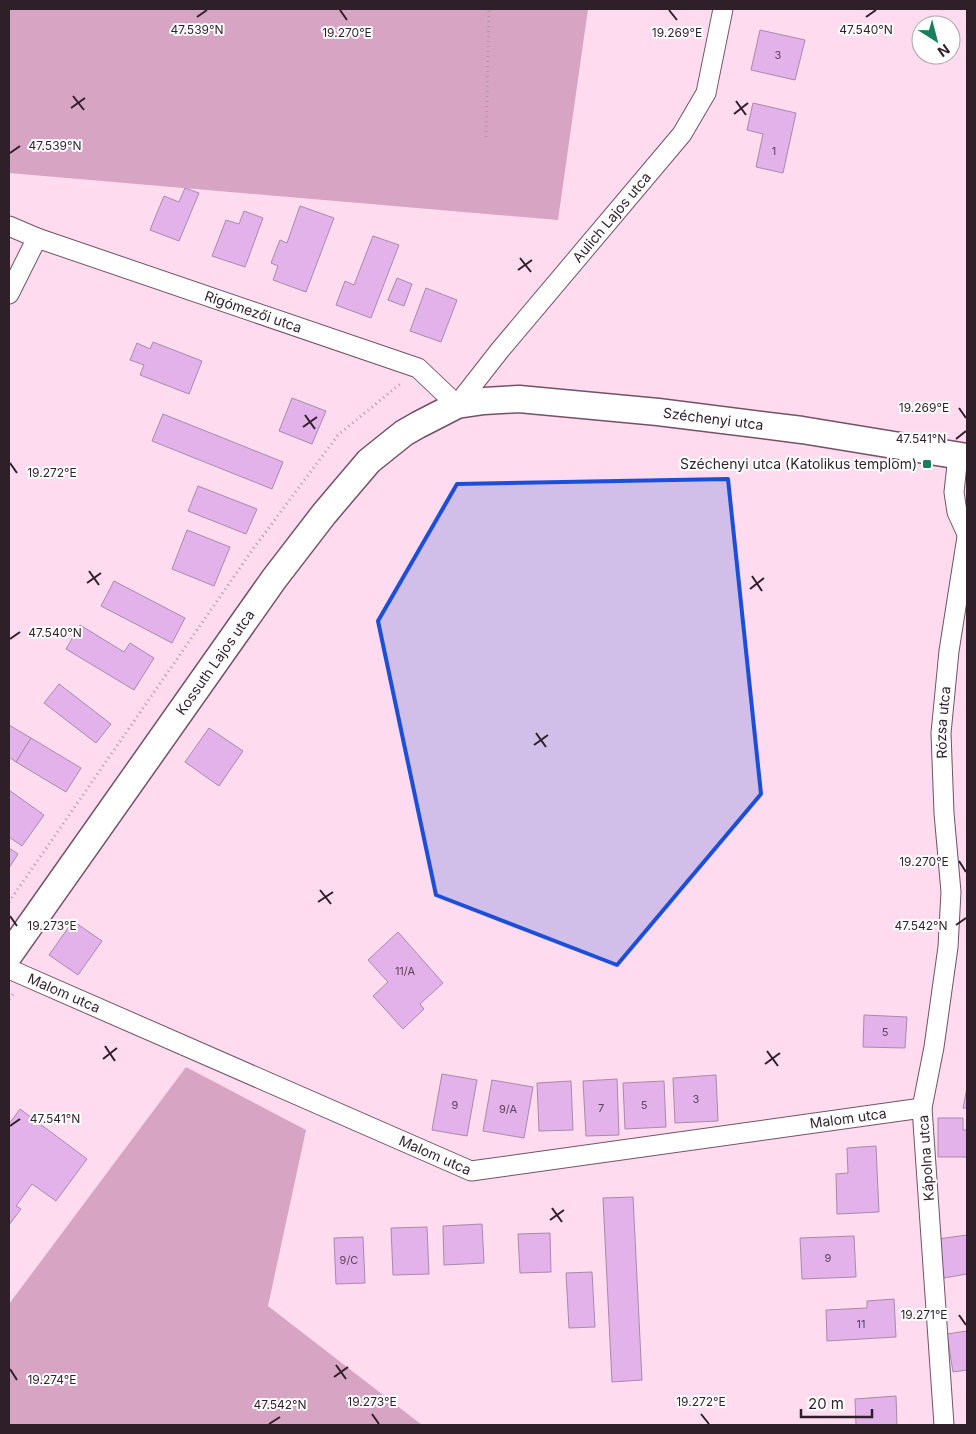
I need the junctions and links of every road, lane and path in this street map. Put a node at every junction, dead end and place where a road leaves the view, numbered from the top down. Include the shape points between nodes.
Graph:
1 (489, 9) edge
2 (723, 9) edge
3 (486, 138) dead end
4 (9, 226) edge
5 (37, 238) junction
6 (9, 294) edge
7 (418, 368) junction
8 (457, 405) junction
9 (962, 457) edge
10 (967, 535) edge
11 (959, 888) edge
12 (9, 902) edge
13 (9, 955) edge
14 (9, 969) edge
15 (922, 1108) junction
16 (944, 1425) edge

1 - 3 path
2 - 8 street, Aulich Lajos utca via 706,93 682,134
4 - 5 street, Rigómezői utca
5 - 6 street
5 - 7 street, Rigómezői utca
7 - 8 street, Rigómezői utca
7 - 12 path via 338,435 253,549
8 - 9 main road, Széchenyi utca via 519,399 658,412 802,430
8 - 13 main road, Kossuth Lajos utca via 404,433 369,461 324,514 274,579
9 - 10 street, Rózsa utca via 954,492
10 - 11 street, Rózsa utca via 949,650 941,733 944,813
11 - 15 street, Kápolna utca
14 - 15 street, Malom utca via 471,1171
15 - 16 street, Kápolna utca

